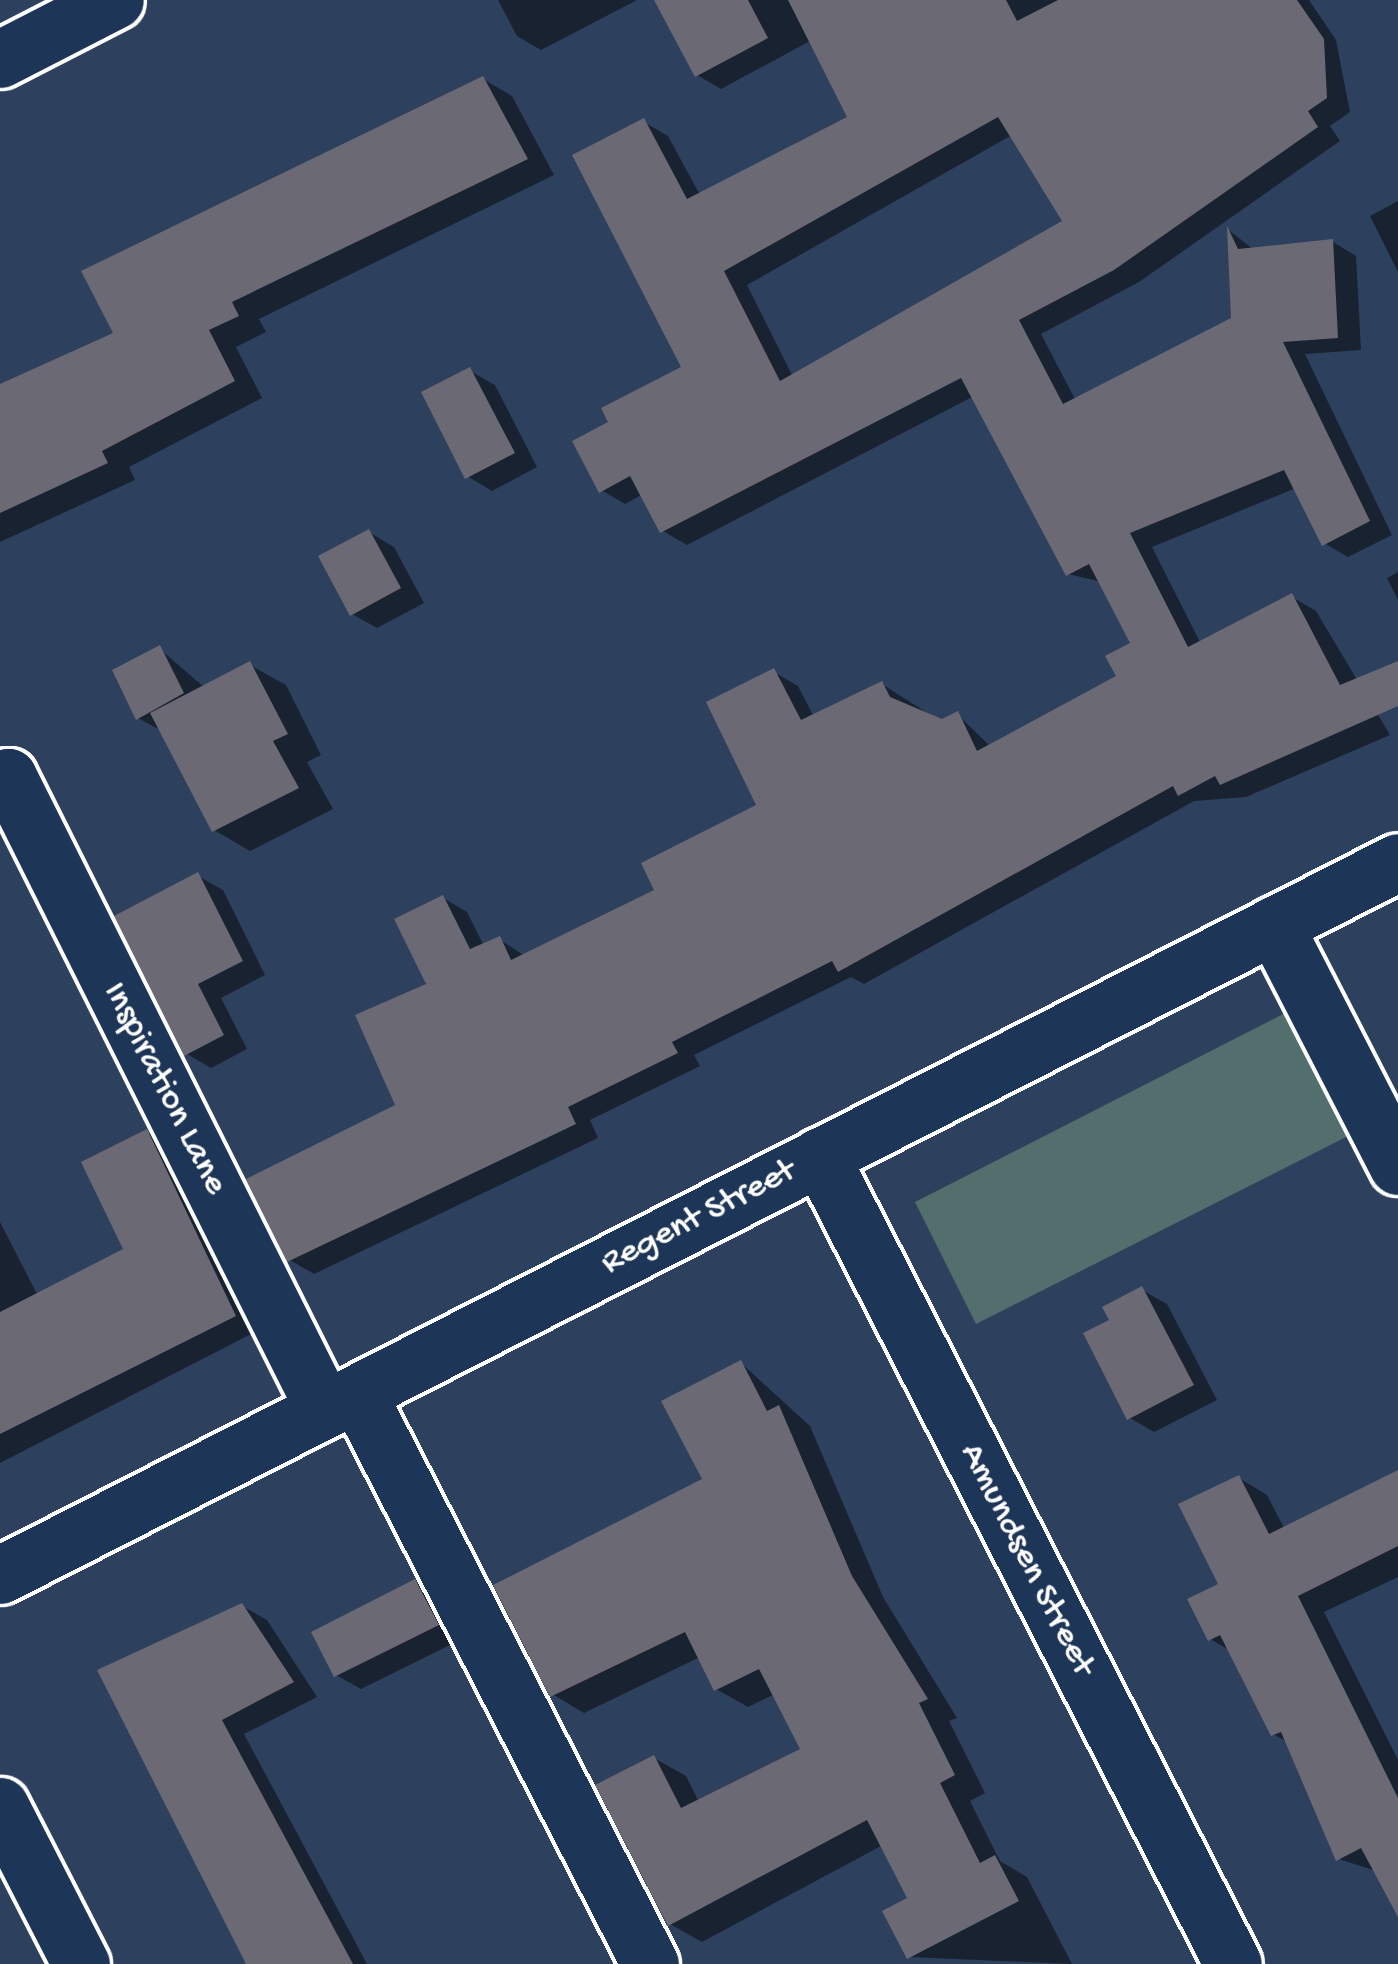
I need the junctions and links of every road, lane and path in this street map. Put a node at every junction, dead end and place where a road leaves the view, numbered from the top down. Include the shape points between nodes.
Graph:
1 (116, 0) edge
2 (0, 59) edge
3 (0, 781) edge
4 (1398, 862) edge
5 (1274, 925) junction
6 (820, 1156) junction
7 (1398, 1166) edge
8 (341, 1401) junction
9 (0, 1574) edge
10 (0, 1806) edge
11 (81, 1964) edge
12 (650, 1964) edge
13 (1233, 1964) edge

1 - 2 street
3 - 8 street, Inspiration Lane via 8,777
4 - 5 street, Regent Street
5 - 6 street, Regent Street
5 - 7 street
6 - 8 street, Regent Street
6 - 13 street, Amundsen Street
8 - 9 street, Regent Street
8 - 12 street, Inspiration Lane
10 - 11 street

